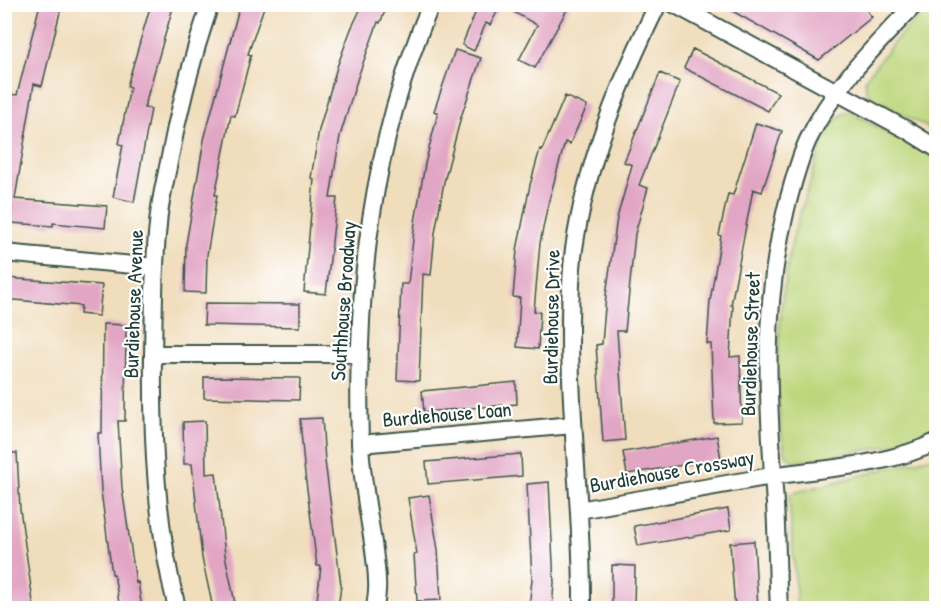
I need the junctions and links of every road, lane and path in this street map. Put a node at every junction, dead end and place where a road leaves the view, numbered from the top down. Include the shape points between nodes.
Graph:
1 (210, 4) edge
2 (431, 4) edge
3 (658, 4) edge
4 (674, 4) edge
5 (915, 4) edge
6 (836, 93) junction
7 (936, 148) edge
8 (4, 253) edge
9 (154, 267) junction
10 (153, 354) junction
11 (359, 354) junction
12 (573, 425) junction
13 (936, 442) edge
14 (360, 444) junction
15 (773, 476) junction
16 (579, 510) junction
17 (177, 609) edge
18 (375, 609) edge
19 (582, 609) edge
20 (780, 609) edge

1 - 9 street, Burdiehouse Avenue via 174,136
2 - 11 street, Southhouse Broadway via 402,82 384,146 363,276
3 - 12 street, Burdiehouse Drive via 602,134 580,211 570,291
4 - 6 street
5 - 6 street, Burdiehouse Street
6 - 7 street
6 - 15 street, Burdiehouse Street via 808,141 780,236 767,366
8 - 9 street
9 - 10 street, Burdiehouse Avenue
10 - 11 street
10 - 17 street, Burdiehouse Avenue via 156,487
11 - 14 street, Southhouse Broadway
12 - 14 street, Burdiehouse Loan
12 - 16 street, Burdiehouse Drive
13 - 15 street, Burdiehouse Crossway via 900,456
14 - 18 street, Southhouse Broadway via 378,581
15 - 16 street, Burdiehouse Crossway
15 - 20 street, Burdiehouse Street
16 - 19 street, Burdiehouse Drive

